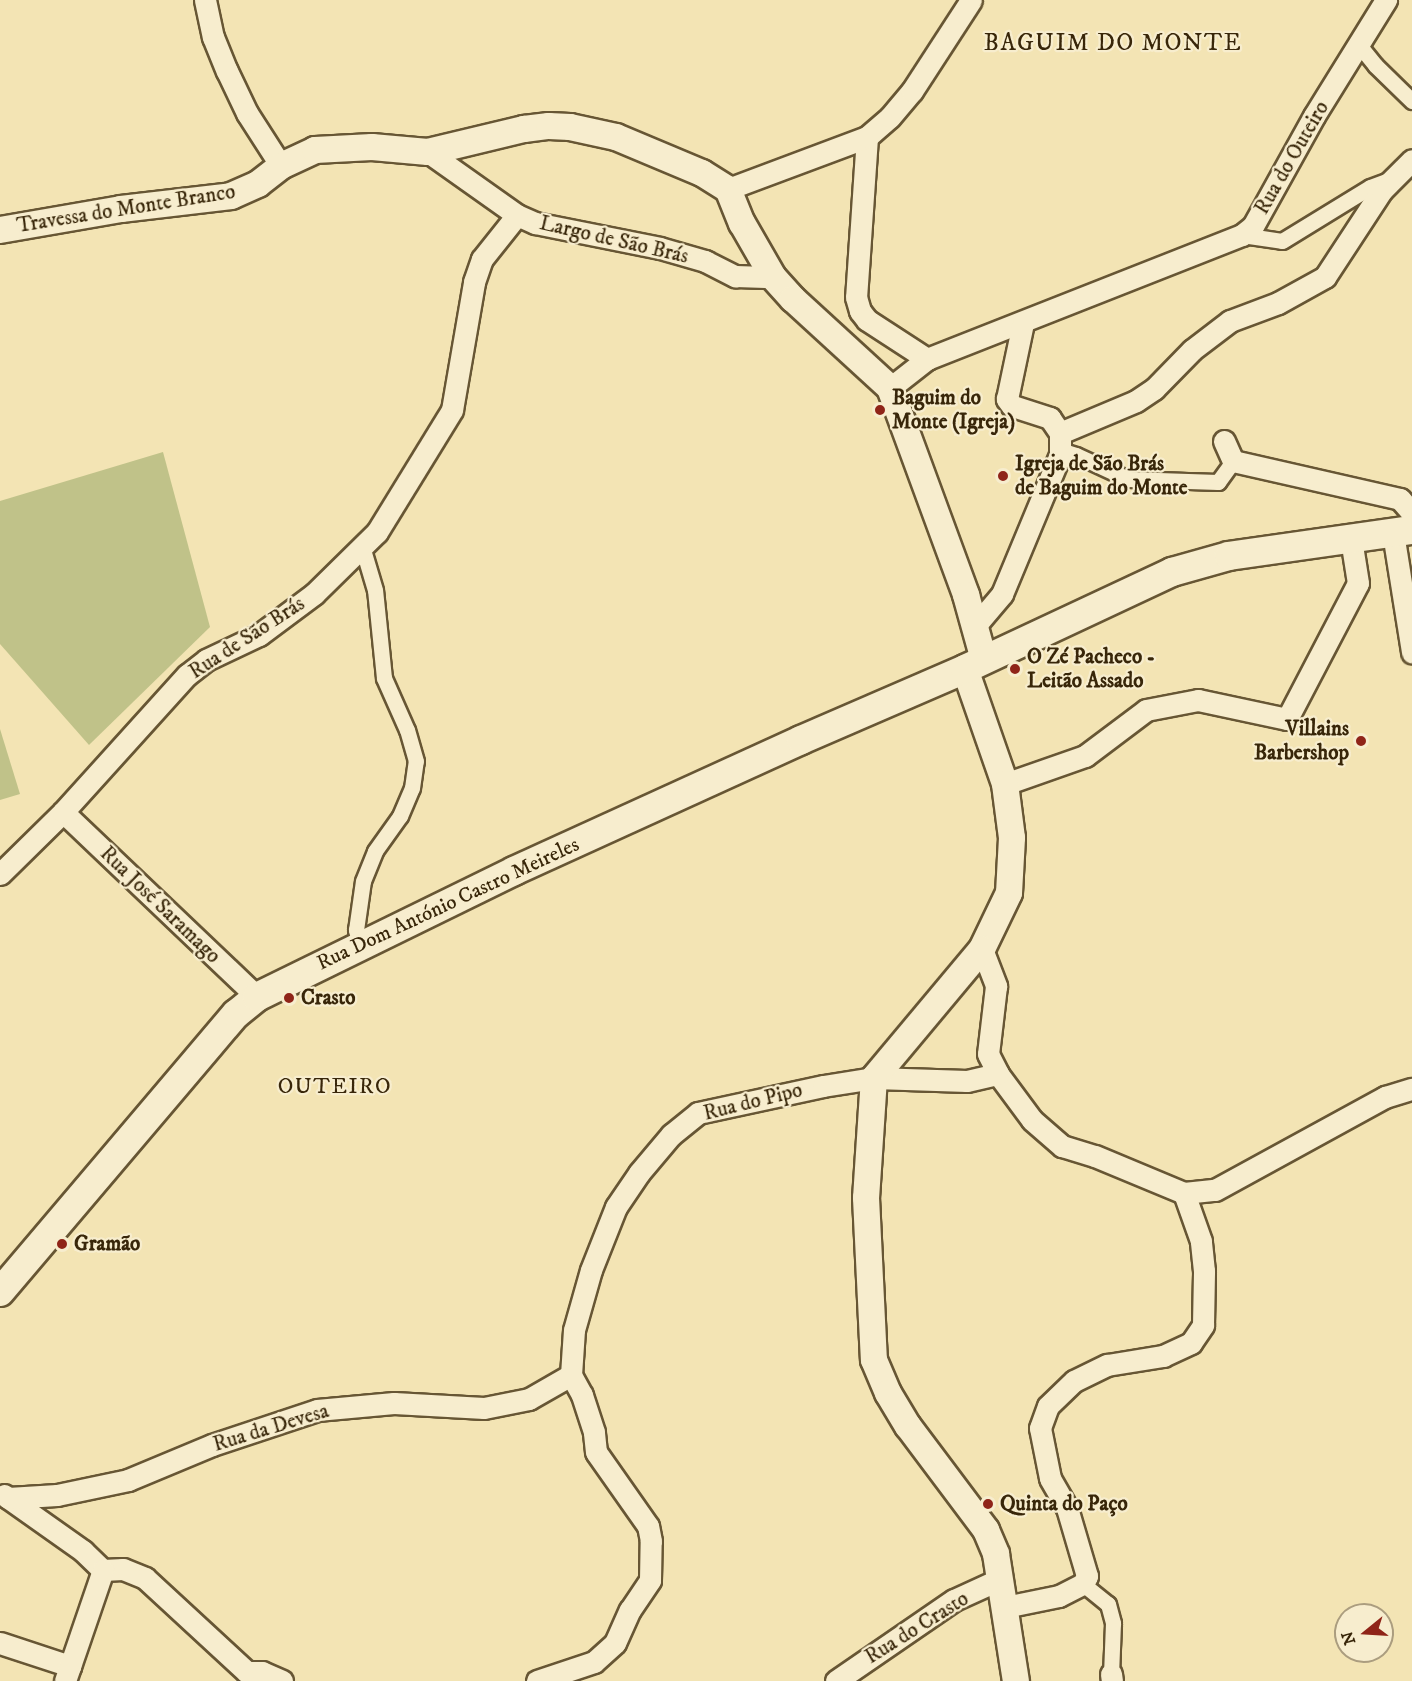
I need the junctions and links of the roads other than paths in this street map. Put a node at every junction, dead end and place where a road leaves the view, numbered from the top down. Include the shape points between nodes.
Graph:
1 (205, 0) edge
2 (971, 0) edge
3 (1386, 0) edge
4 (1359, 45) junction
5 (1412, 101) edge
6 (867, 137) junction
7 (428, 152) junction
8 (1412, 160) edge
9 (281, 166) junction
10 (1394, 177) junction
11 (728, 189) junction
12 (517, 215) junction
13 (0, 230) edge
14 (1242, 235) junction
15 (773, 277) junction
16 (1023, 323) junction
17 (927, 359) junction
18 (890, 388) junction
19 (1060, 433) junction
20 (1224, 441) dead end
21 (1060, 455) junction
22 (1233, 461) junction
23 (1406, 525) edge
24 (1352, 539) junction
25 (363, 546) junction
26 (975, 626) junction
27 (1412, 652) edge
28 (975, 664) junction
29 (1005, 784) junction
30 (63, 812) junction
31 (0, 874) edge
32 (360, 945) junction
33 (982, 949) junction
34 (257, 997) junction
35 (998, 1074) junction
36 (874, 1078) junction
37 (1412, 1089) edge
38 (1184, 1193) junction
39 (0, 1292) edge
40 (571, 1375) junction
41 (4, 1496) edge
42 (103, 1570) junction
43 (1000, 1579) junction
44 (1083, 1584) junction
45 (1005, 1608) junction
46 (0, 1642) edge
47 (68, 1673) edge
48 (254, 1676) edge
49 (1111, 1677) edge
50 (282, 1681) edge
51 (537, 1681) edge
52 (836, 1681) edge
53 (1016, 1681) edge

1 - 9 street via 213,38 226,71
2 - 6 street via 912,91
3 - 4 street, Rua do Outeiro
4 - 5 street
4 - 14 street, Rua do Outeiro via 1253,226
6 - 11 street
6 - 17 street via 856,297 867,320
7 - 9 street, Travessa do Monte Branco via 372,147 324,149
7 - 11 street via 524,129 570,127 616,137 702,173
7 - 12 street, Largo de São Brás
8 - 10 street
9 - 13 street, Travessa do Monte Branco via 258,184 231,196 121,209
10 - 14 street via 1370,187 1282,241
10 - 19 street via 1325,277 1278,303 1230,321 1136,401
11 - 15 street via 742,223
12 - 15 street, Largo de São Brás via 568,231 660,248 705,261 735,276
12 - 25 street, Rua de São Brás via 482,259 474,282 452,410 377,532
14 - 16 street, Rua do Outeiro
15 - 18 street
16 - 17 street
16 - 19 street via 1007,399 1012,406 1050,418
17 - 18 street
18 - 26 street
19 - 21 street
20 - 22 street
21 - 22 street via 1076,455 1128,480 1218,482
21 - 26 street via 1002,594
22 - 23 street via 1400,499
23 - 24 main road, Rua Dom António Castro Meireles
23 - 27 street
24 - 28 main road, Rua Dom António Castro Meireles via 1229,556 1172,572
24 - 29 street via 1358,583 1287,719 1198,700 1146,710 1085,756
25 - 30 street, Rua de São Brás via 314,594 259,635 206,660 187,675
25 - 32 street via 375,590 384,678 416,761 412,788 400,816 375,851 363,881 356,930
26 - 28 street
28 - 29 street
28 - 32 main road, Rua Dom António Castro Meireles via 514,871
29 - 33 street via 1012,838 1009,893
30 - 31 street, Rua de São Brás
30 - 34 street, Rua José Saramago
32 - 34 main road, Rua Dom António Castro Meireles
33 - 35 street via 996,986 988,1053
33 - 36 street
34 - 39 main road, Rua Dom António Castro Meireles via 236,1014
35 - 36 street, Rua do Pipo via 967,1081
35 - 38 street via 1032,1120 1062,1146
36 - 40 street, Rua do Pipo via 698,1113 671,1134 616,1207 591,1270 574,1330
36 - 43 street via 866,1198 874,1360 908,1426 986,1530 996,1554
37 - 38 street via 1385,1097 1215,1190
38 - 44 street via 1201,1241 1203,1325 1191,1343 1163,1356 1107,1365 1074,1381 1048,1406 1040,1428 1050,1478 1067,1508 1085,1564 1087,1576
40 - 41 street, Rua da Devesa via 529,1399 484,1408 394,1403 317,1410 212,1445 128,1480 57,1495
40 - 51 street via 582,1395 596,1452 648,1527 650,1580 615,1643 594,1662
41 - 42 street via 83,1551
42 - 47 street
42 - 48 street via 123,1569 145,1578
43 - 45 street
43 - 52 street, Rua do Crasto via 954,1600
44 - 45 street via 1059,1596
44 - 49 street via 1108,1604 1113,1623
45 - 53 street
46 - 47 street
48 - 50 street via 262,1672

